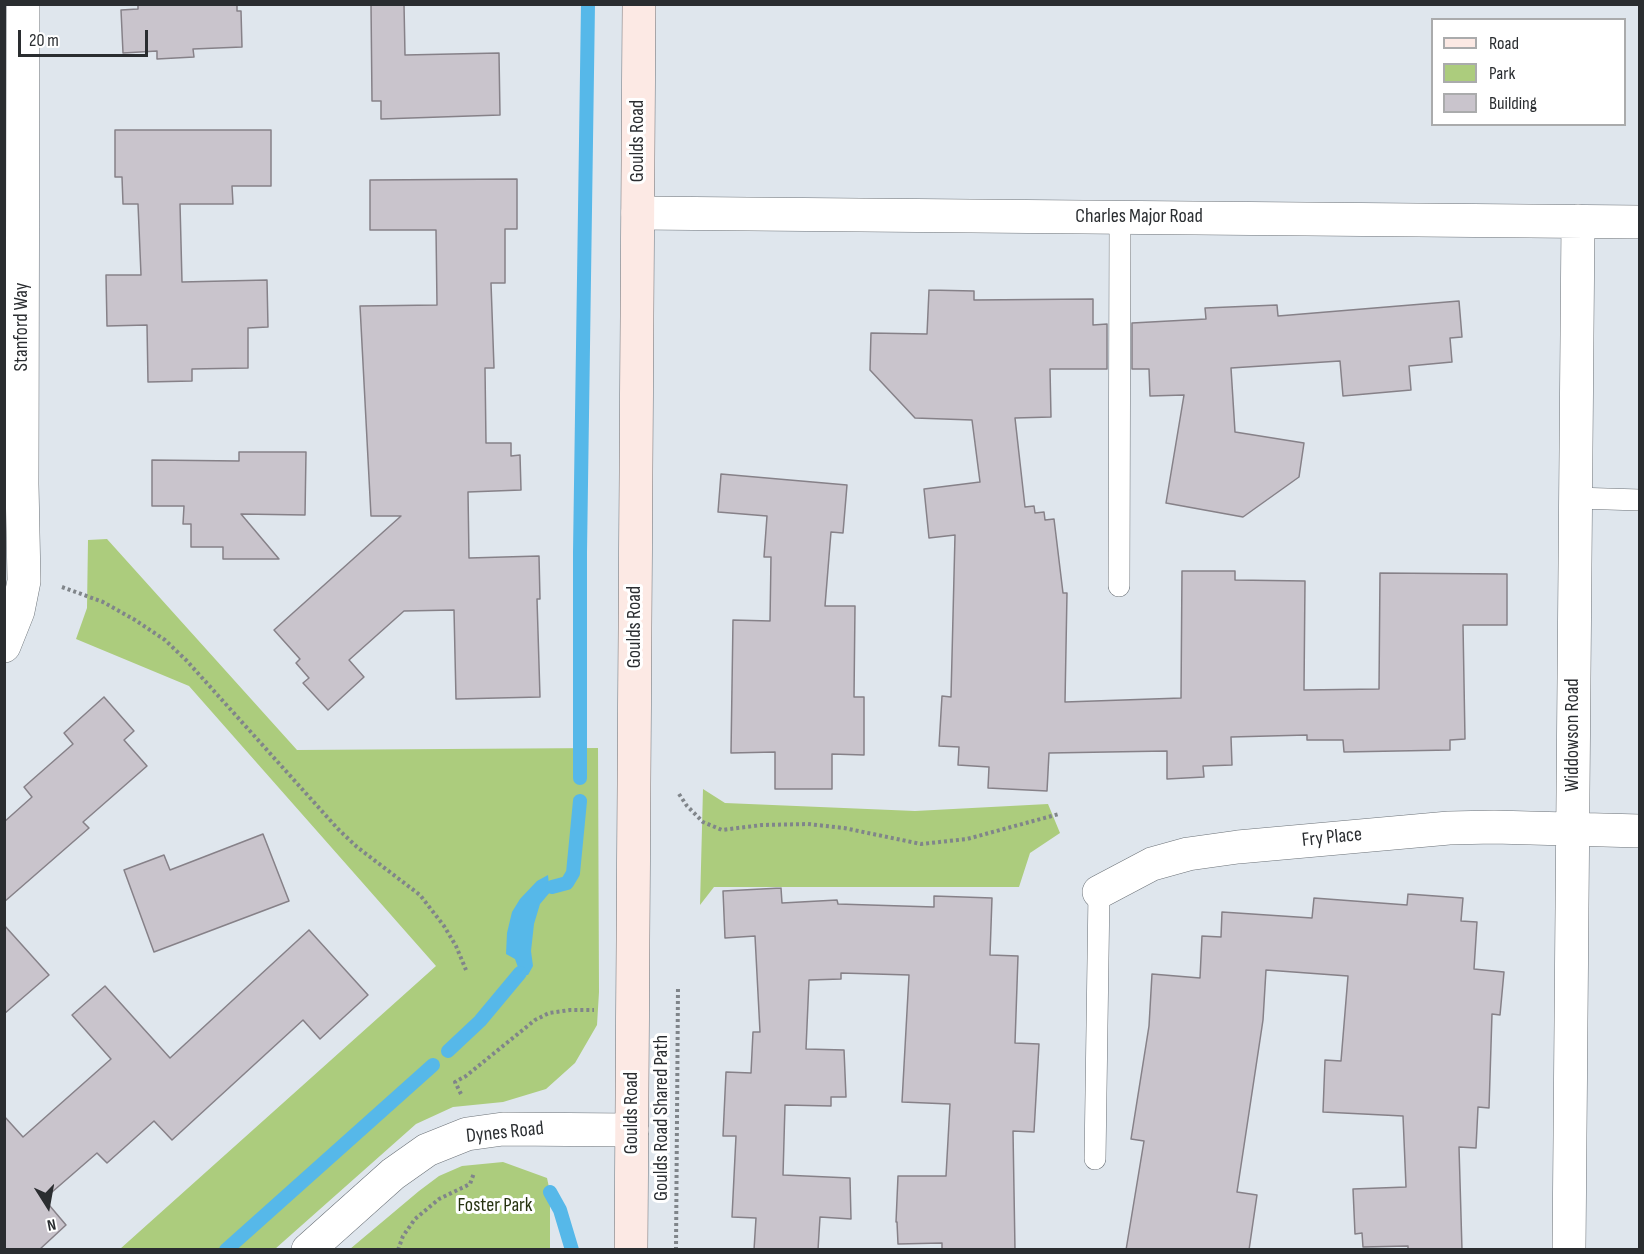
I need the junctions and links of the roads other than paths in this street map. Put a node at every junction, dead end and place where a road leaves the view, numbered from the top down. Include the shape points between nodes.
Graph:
1 (23, 4) edge
2 (639, 4) edge
3 (638, 213) junction
4 (1120, 217) junction
5 (1578, 221) junction
6 (1640, 222) edge
7 (1575, 498) junction
8 (1640, 500) edge
9 (1119, 586) dead end
10 (4, 646) edge
11 (1573, 830) junction
12 (1640, 831) edge
13 (1099, 892) joint
14 (632, 1130) junction
15 (1095, 1159) dead end
16 (308, 1250) edge
17 (631, 1250) edge
18 (1569, 1250) edge

1 - 10 street, Stanford Way via 24,582
2 - 3 main road, Goulds Road
3 - 4 street, Charles Major Road
3 - 14 main road, Goulds Road
4 - 5 street, Charles Major Road
4 - 9 lane
5 - 6 street, Charles Major Road
5 - 7 street, Widdowson Road
7 - 8 lane
7 - 11 street, Widdowson Road
11 - 12 street, Fry Place
11 - 13 street, Fry Place via 1449,828 1238,847 1152,864
11 - 18 street, Widdowson Road
13 - 15 lane
14 - 16 street, Dynes Road via 503,1129 467,1134 427,1150 393,1174
14 - 17 main road, Goulds Road

